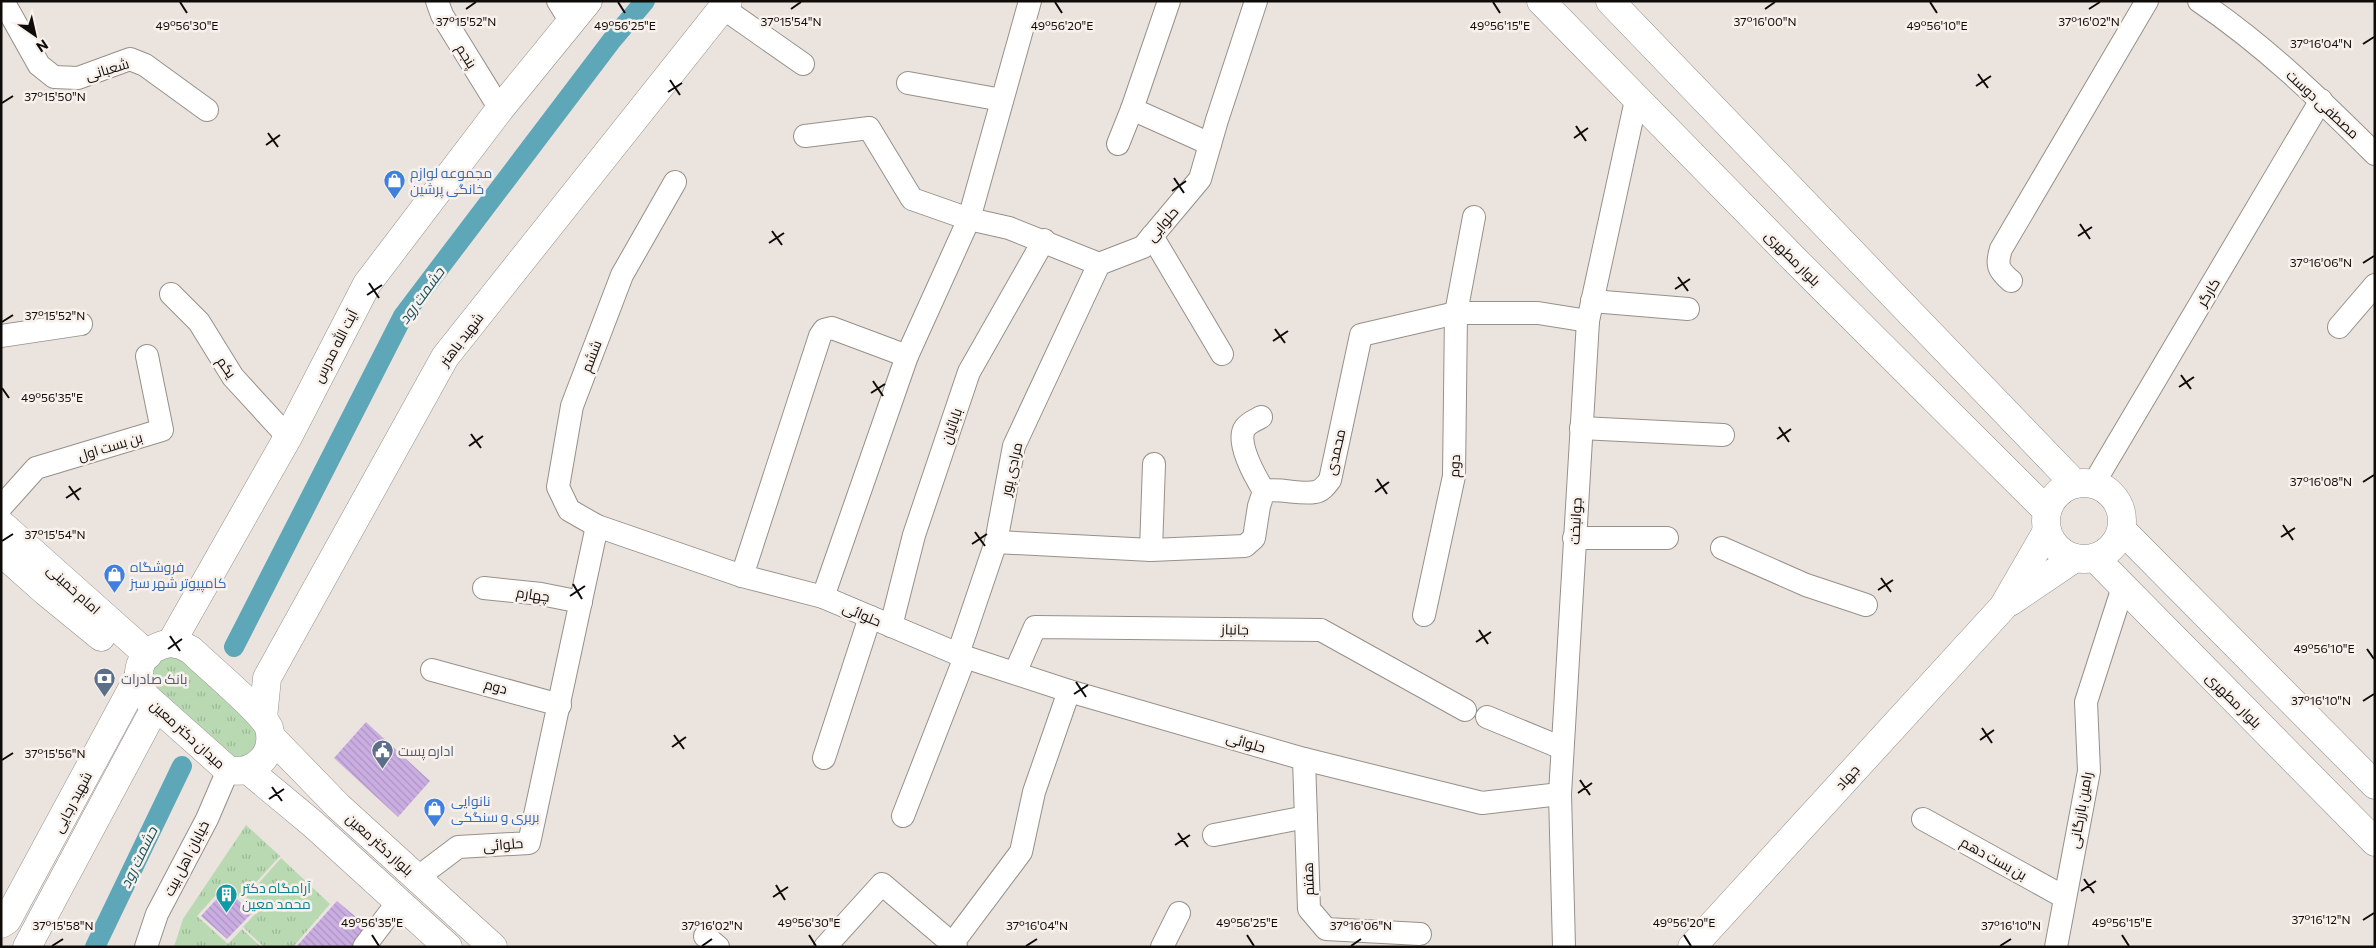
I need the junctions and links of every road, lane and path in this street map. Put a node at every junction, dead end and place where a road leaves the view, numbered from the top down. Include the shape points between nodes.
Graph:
1 (3, 1) edge
2 (437, 1) edge
3 (588, 1) edge
4 (1030, 1) edge
5 (1169, 1) edge
6 (1256, 1) edge
7 (1541, 1) edge
8 (1610, 1) edge
9 (2147, 1) edge
10 (2199, 1) edge
11 (726, 5) edge
12 (565, 12) edge
13 (804, 64) dead end
14 (908, 83) dead end
15 (1002, 100) junction
16 (1636, 100) junction
17 (2321, 100) junction
18 (500, 109) junction
19 (1132, 109) junction
20 (207, 110) dead end
21 (805, 136) dead end
22 (1118, 144) dead end
23 (1210, 144) junction
24 (2375, 154) edge
25 (675, 182) dead end
26 (1474, 217) dead end
27 (969, 219) junction
28 (1152, 236) junction
29 (1044, 240) junction
30 (1099, 264) junction
31 (2011, 281) dead end
32 (2375, 285) edge
33 (171, 294) dead end
34 (1688, 309) dead end
35 (1590, 311) junction
36 (1456, 314) junction
37 (81, 324) dead end
38 (2339, 327) dead end
39 (1, 336) edge
40 (1222, 354) dead end
41 (147, 356) dead end
42 (907, 356) junction
43 (1261, 417) dead end
44 (1581, 428) junction
45 (1723, 435) dead end
46 (288, 437) junction
47 (1154, 464) dead end
48 (2084, 484) junction
49 (1264, 490) junction
50 (1, 507) edge
51 (2047, 521) junction
52 (1, 524) edge
53 (597, 526) junction
54 (2122, 530) junction
55 (1574, 538) junction
56 (1667, 538) dead end
57 (996, 542) junction
58 (1722, 548) dead end
59 (1151, 550) junction
60 (1, 552) edge
61 (2085, 558) junction
62 (742, 576) junction
63 (2123, 587) junction
64 (484, 588) dead end
65 (822, 597) junction
66 (581, 602) junction
67 (1866, 604) dead end
68 (2002, 607) junction
69 (1424, 615) dead end
70 (870, 617) junction
71 (891, 626) junction
72 (961, 656) junction
73 (149, 660) junction
74 (432, 670) dead end
75 (1015, 673) junction
76 (1069, 691) junction
77 (560, 705) junction
78 (156, 706) junction
79 (1466, 710) dead end
80 (1487, 717) dead end
81 (267, 728) junction
82 (1562, 748) junction
83 (824, 758) dead end
84 (1304, 759) junction
85 (238, 770) junction
86 (2375, 785) edge
87 (1560, 794) junction
88 (903, 816) dead end
89 (1306, 817) junction
90 (1923, 819) dead end
91 (1214, 835) dead end
92 (2375, 842) edge
93 (417, 878) junction
94 (2064, 897) junction
95 (398, 902) junction
96 (1179, 913) dead end
97 (1, 924) edge
98 (1420, 934) dead end
99 (954, 945) edge
100 (27, 947) edge
101 (146, 947) edge
102 (364, 947) edge
103 (448, 947) edge
104 (493, 947) edge
105 (825, 947) edge
106 (1162, 947) edge
107 (1564, 947) edge
108 (1692, 947) edge
109 (2056, 947) edge

1 - 20 street, شعبانی via 40,65 54,77 78,78 130,59 145,65
2 - 18 street, پنجم via 442,15
3 - 12 main road, آیت الله مدرس
4 - 15 street
5 - 19 street
6 - 23 street, حلوایی
7 - 16 main road, بلوار مطهری
8 - 48 main road via 1673,69
9 - 31 street via 2001,249 1997,263 2000,272
10 - 17 street, مصطفی دوست via 2238,28
11 - 13 street
11 - 81 main road, شهید باهنر via 445,357 267,678
12 - 18 main road, آیت الله مدرس
14 - 15 street
15 - 27 street
16 - 35 street, جوانبخت
16 - 51 main road, بلوار مطهری
17 - 24 street, مصطفی دوست
17 - 48 street, کارگر
18 - 46 main road, آیت الله مدرس via 367,284
19 - 22 street
19 - 23 street
21 - 27 street via 869,128 912,199
23 - 28 street, حلوایی via 1200,179
25 - 53 street, ششم via 622,275 572,406 558,486 569,510
26 - 36 street, دوم
27 - 29 street
27 - 42 street
28 - 30 street, حلوایی via 1142,247
28 - 40 street
29 - 30 street
29 - 71 street, بابائیان via 969,372 914,535
30 - 57 street, مرادی پور via 1014,446
32 - 38 street
33 - 46 street, یکم via 199,322 233,377
34 - 35 street, محمدی
35 - 36 street, محمدی
35 - 44 street, جوانبخت
36 - 49 street, محمدی via 1361,335 1330,480 1316,492
36 - 69 street, دوم via 1454,476
37 - 39 street
41 - 50 street, بن بست اول via 162,430 36,468
42 - 62 street via 832,328 824,330
42 - 65 street
43 - 49 street via 1248,425 1242,434 1244,452
44 - 45 street
44 - 55 street, جوانبخت
46 - 73 main road, آیت الله مدرس
47 - 59 street
48 - 51 main road via 2057,494
48 - 54 main road via 2105,488 2114,496 2123,518
49 - 59 street via 1254,538 1245,546
51 - 61 main road via 2053,543 2062,552
51 - 68 main road
52 - 73 main road, امام خمینی
53 - 62 street, حلوائی
53 - 66 street, حلوائی
54 - 61 main road via 2111,547
54 - 86 main road
55 - 56 street
55 - 82 street, جوانبخت
57 - 59 street
57 - 72 street, مرادی پور
58 - 67 street via 1806,585
60 - 73 main road, امام خمینی via 46,592
61 - 63 main road, بلوار مطهری
61 - 68 main road
62 - 65 street, حلوائی
63 - 92 main road, بلوار مطهری
63 - 94 street, رامین بازرگانی via 2086,702 2089,771
64 - 66 street, چهارم
65 - 70 street, حلوائی
66 - 77 street, حلوائی
68 - 108 main road, جهاد
70 - 71 street, حلوائی
70 - 83 street
71 - 72 street, حلوائی
72 - 75 street, حلوائی
72 - 88 street, مرادی پور
73 - 78 main road, میدان دکتر معین via 140,688
73 - 81 main road via 181,645 191,650
73 - 97 main road, شهید رجایی via 7,920
74 - 77 street, دوم
75 - 76 street, حلوائی
75 - 79 street, جانباز via 1035,627 1321,630
76 - 84 street, حلوائی
76 - 99 street via 1034,792 1022,852
77 - 93 street, حلوائی via 529,843 458,847
78 - 85 main road, میدان دکتر معین
78 - 100 main road, شهید رجایی
80 - 82 street
81 - 85 main road via 270,748 265,758
81 - 93 main road, بلوار دکتر معین via 338,806
82 - 87 street, جوانبخت
84 - 87 street, حلوائی via 1482,802
84 - 89 street, هفتم
85 - 95 main road via 313,824
85 - 101 street, خیابان اهل بیت via 207,819 157,914
87 - 107 street, جوانبخت
89 - 91 street
89 - 98 street, هفتم via 1308,909 1326,929
90 - 94 street, بن بست دهم
93 - 104 main road, بلوار دکتر معین
94 - 109 street, رامین بازرگانی
95 - 102 street
95 - 103 main road
96 - 106 street
99 - 105 street via 882,884

